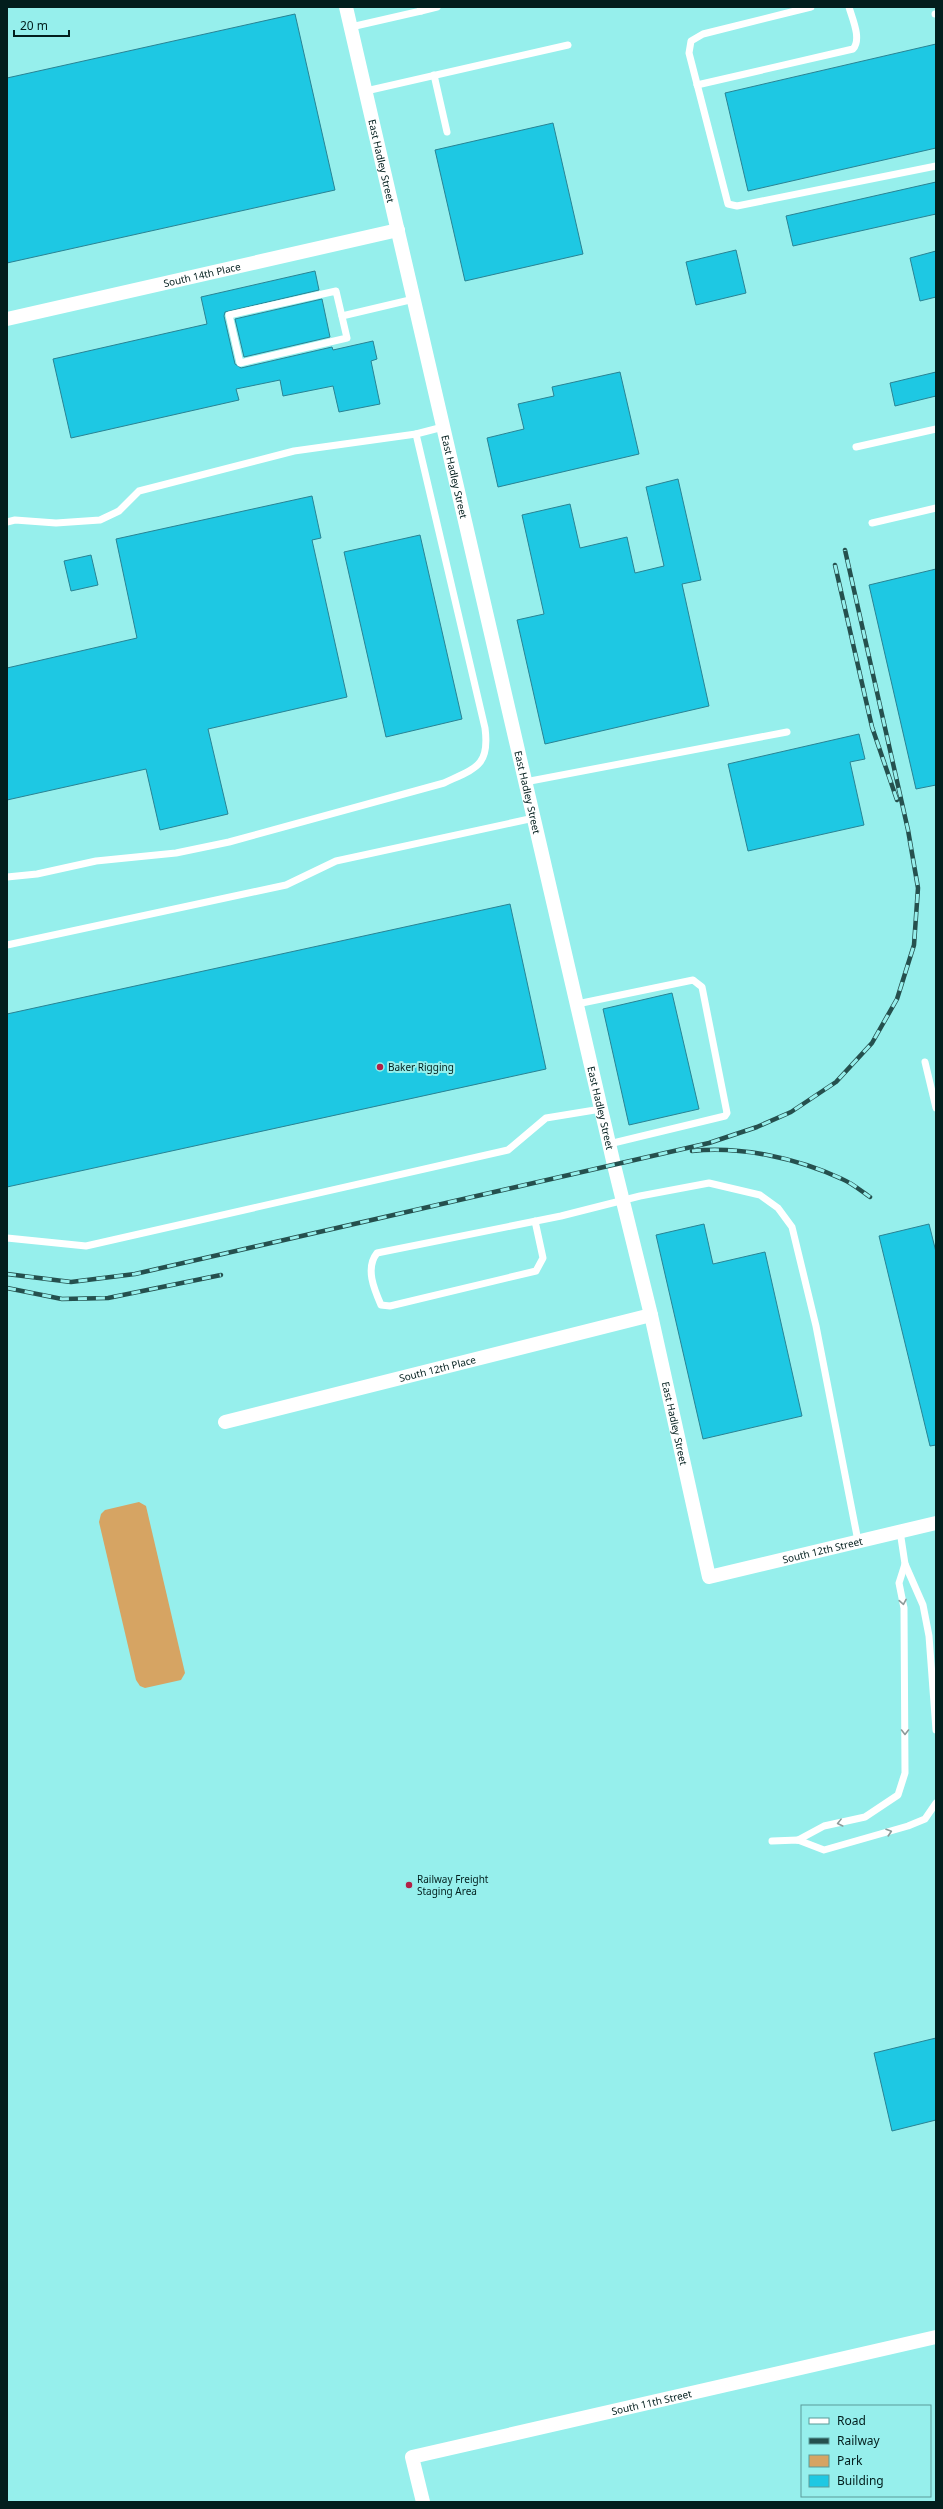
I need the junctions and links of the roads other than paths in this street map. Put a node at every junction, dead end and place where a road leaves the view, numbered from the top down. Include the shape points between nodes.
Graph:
1 (346, 7) edge
2 (437, 7) edge
3 (811, 7) edge
4 (849, 7) edge
5 (421, 9) edge
6 (351, 27) junction
7 (568, 45) dead end
8 (434, 75) junction
9 (697, 85) junction
10 (366, 91) junction
11 (446, 132) dead end
12 (936, 166) edge
13 (398, 230) junction
14 (414, 299) junction
15 (342, 316) junction
16 (7, 319) edge
17 (443, 427) junction
18 (936, 429) edge
19 (416, 434) junction
20 (856, 447) dead end
21 (936, 508) edge
22 (7, 522) edge
23 (872, 523) dead end
24 (787, 732) dead end
25 (526, 782) junction
26 (534, 818) junction
27 (7, 877) edge
28 (7, 945) edge
29 (577, 1004) junction
30 (925, 1062) dead end
31 (936, 1108) edge
32 (601, 1109) junction
33 (609, 1144) junction
34 (622, 1201) junction
35 (535, 1221) junction
36 (7, 1238) edge
37 (651, 1316) junction
38 (225, 1422) dead end
39 (936, 1523) edge
40 (900, 1531) junction
41 (858, 1541) junction
42 (905, 1564) junction
43 (709, 1577) joint
44 (936, 1730) edge
45 (936, 1803) edge
46 (798, 1840) junction
47 (772, 1841) dead end
48 (936, 2337) edge
49 (423, 2502) edge

1 - 6 street, East Hadley Street
2 - 5 lane
3 - 9 lane via 696,37 688,47
4 - 9 lane via 857,37 853,49
5 - 6 lane
6 - 10 street, East Hadley Street
7 - 8 lane
8 - 10 lane
8 - 11 lane
9 - 12 lane via 726,200 732,206
10 - 13 street, East Hadley Street
13 - 14 street, East Hadley Street
13 - 16 street, South 14th Place
14 - 15 lane
14 - 17 street, East Hadley Street
15 - 15 lane via 336,291 229,315 240,363 347,338
17 - 19 lane
17 - 25 street, East Hadley Street
18 - 20 lane
19 - 22 lane via 294,451 139,491 119,511 100,520 56,523 15,520
19 - 27 lane via 485,728 488,747 484,757 470,770 444,783 229,842 176,853 96,862 37,874
21 - 23 lane
24 - 25 lane
25 - 26 street, East Hadley Street
26 - 28 lane via 336,861 286,885
26 - 29 street, East Hadley Street
29 - 32 street, East Hadley Street
29 - 33 lane via 694,980 702,987 727,1113 725,1116
30 - 31 lane
32 - 33 street, East Hadley Street
32 - 36 lane via 546,1118 508,1150 86,1246
33 - 34 street, East Hadley Street
34 - 35 lane
34 - 37 street, East Hadley Street
34 - 41 lane via 709,1183 760,1195 778,1208 788,1221 792,1227 816,1326
35 - 35 lane via 377,1253 371,1260 372,1285 381,1305 390,1306 536,1271 543,1258
37 - 38 street, South 12th Place
37 - 43 street, East Hadley Street
39 - 40 street, South 12th Street
40 - 41 street, South 12th Street
40 - 42 lane
41 - 43 street, South 12th Street
42 - 44 lane via 923,1605 930,1636
42 -> 46 lane via 899,1583 904,1608 905,1773 898,1795 865,1816 824,1826
46 -> 45 lane via 824,1850 874,1837 925,1819
46 - 47 lane
48 - 49 street, South 11th Street via 412,2457

